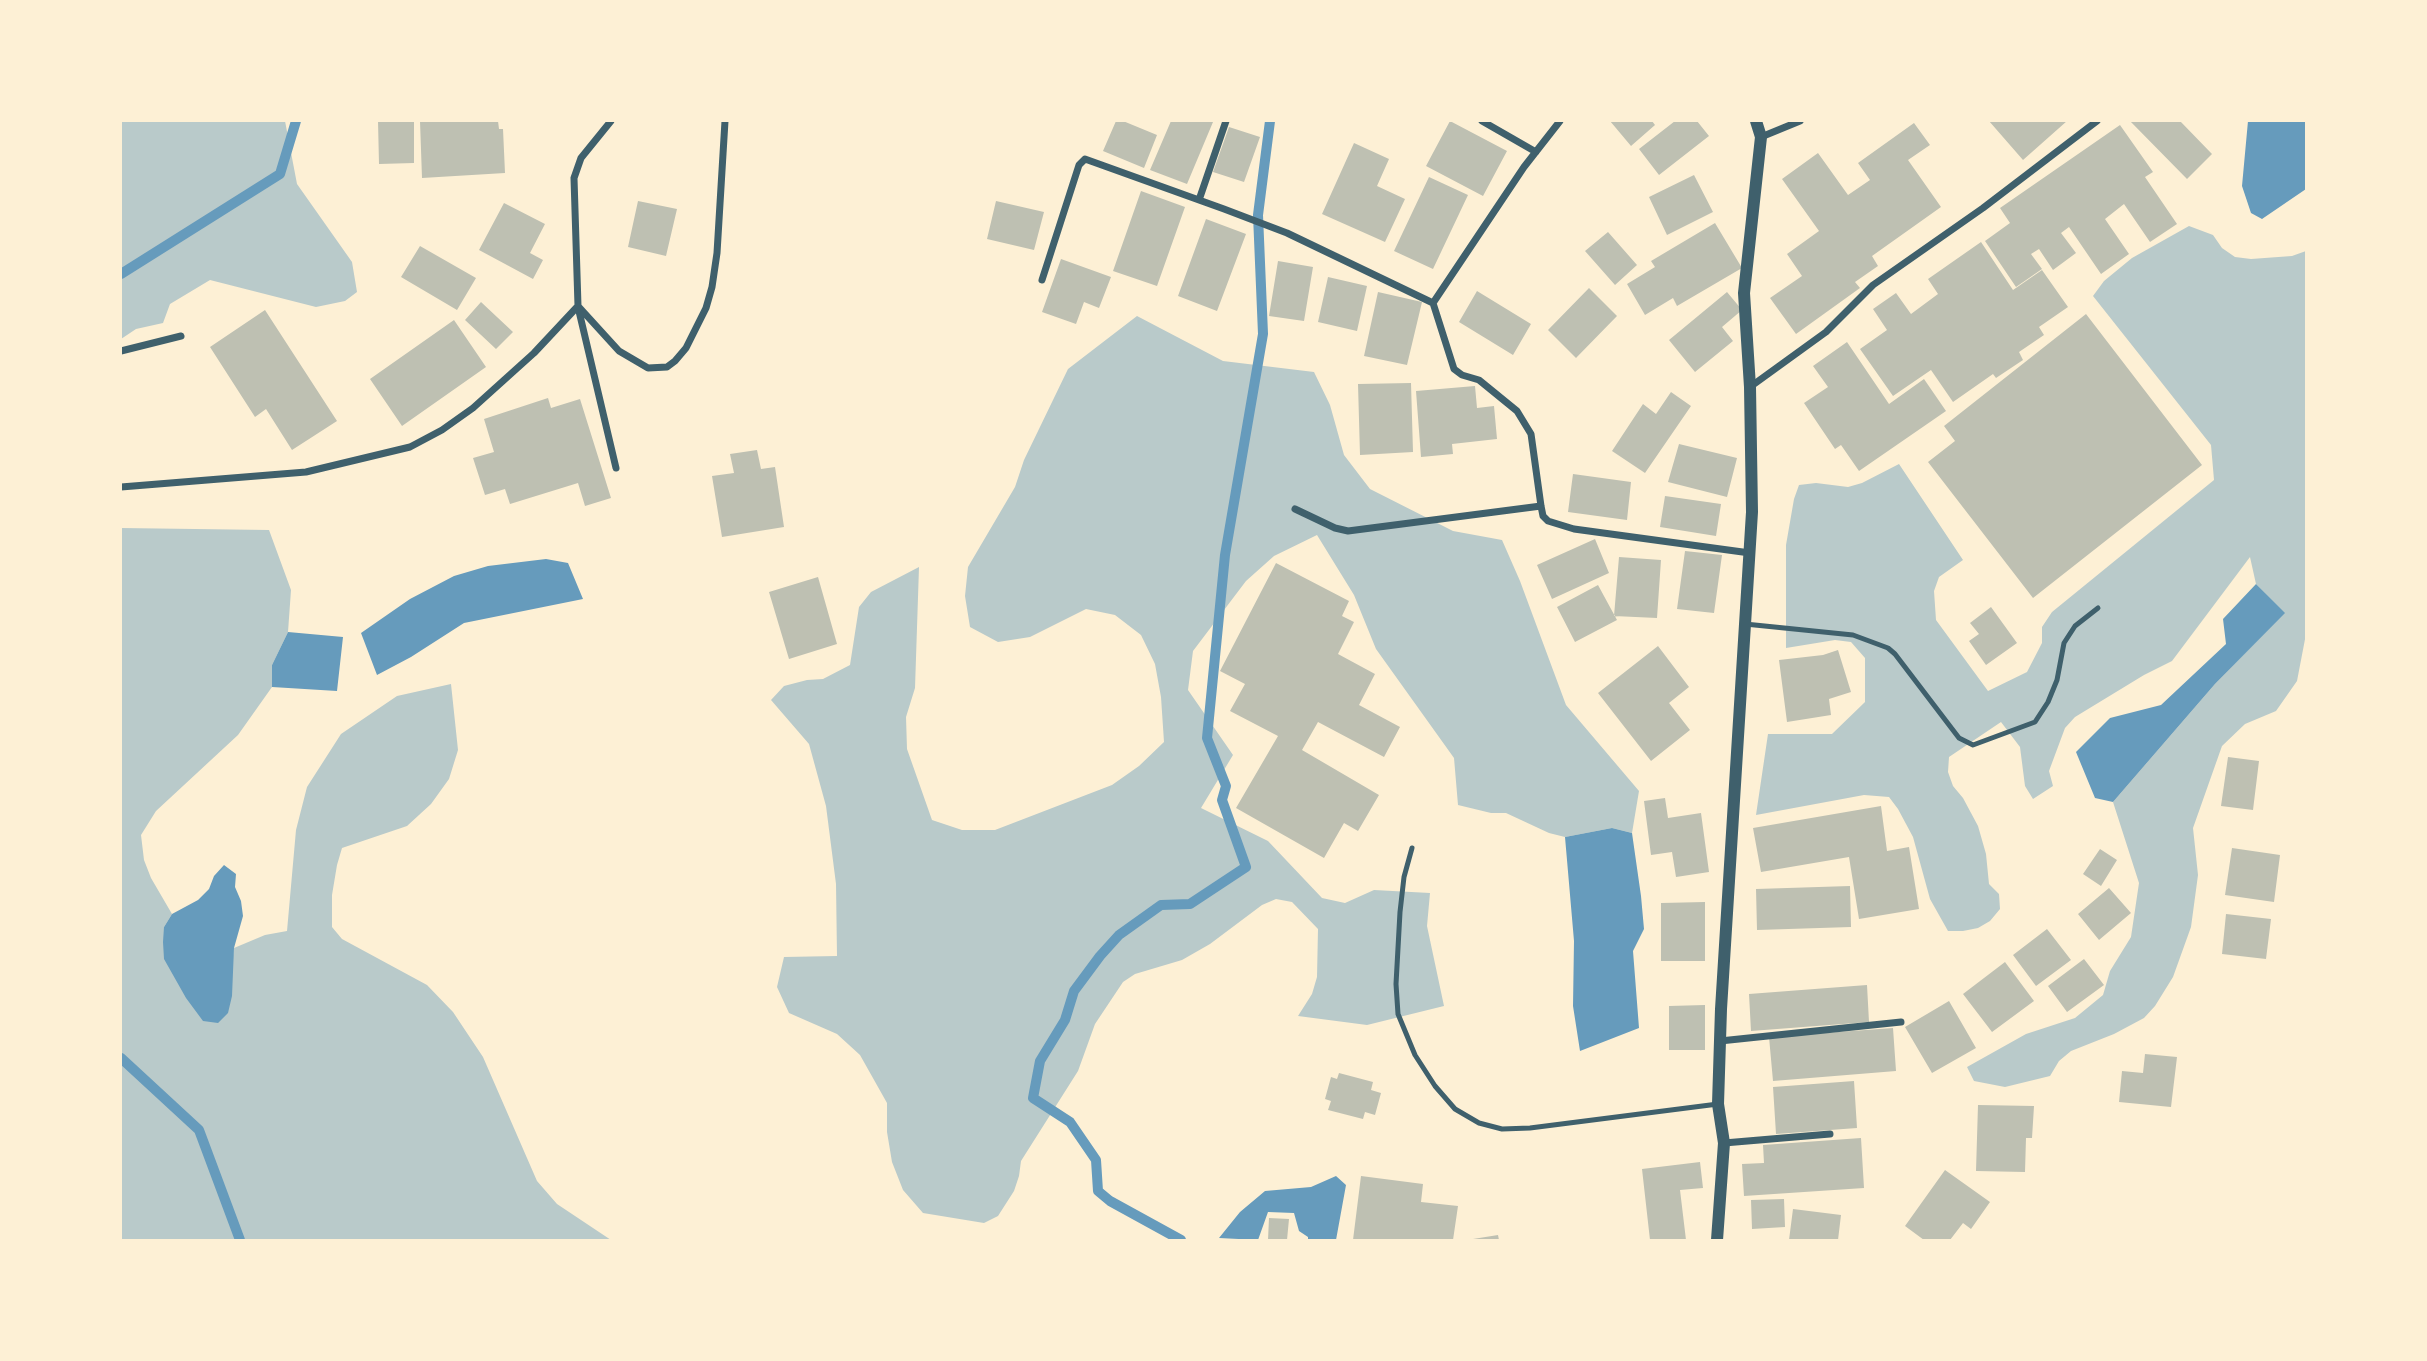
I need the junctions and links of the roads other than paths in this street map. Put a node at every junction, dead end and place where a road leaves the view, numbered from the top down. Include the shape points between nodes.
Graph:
1 (611, 121) edge
2 (725, 121) edge
3 (1226, 121) edge
4 (1482, 121) edge
5 (1560, 121) edge
6 (1756, 121) edge
7 (1800, 121) edge
8 (2096, 121) edge
9 (1761, 137) junction
10 (1536, 152) junction
11 (1199, 200) junction
12 (1042, 280) dead end
13 (1433, 303) junction
14 (578, 306) junction
15 (181, 336) dead end
16 (121, 351) edge
17 (1750, 387) junction
18 (616, 468) dead end
19 (121, 487) edge
20 (1541, 506) junction
21 (1295, 509) dead end
22 (1750, 553) junction
23 (2098, 608) dead end
24 (1745, 624) junction
25 (1412, 848) dead end
26 (1901, 1023) dead end
27 (1720, 1041) junction
28 (1718, 1104) junction
29 (1830, 1134) dead end
30 (1724, 1143) junction
31 (1717, 1240) edge

1 - 14 street via 580,158 574,178
2 - 14 street via 712,287 686,348 667,367 648,368 619,351
3 - 11 street
4 - 10 street
5 - 10 street
6 - 9 street
7 - 9 street
8 - 17 street via 1873,285 1826,332
9 - 17 street via 1744,293
10 - 13 street
11 - 12 street via 1083,160
11 - 13 street via 1287,233
13 - 20 street via 1454,369 1479,380 1517,411 1531,434
14 - 18 street
14 - 19 street via 492,392 442,430 410,447 306,471
15 - 16 street
17 - 22 street
20 - 21 street via 1348,531
20 - 22 street via 1548,522 1564,528
22 - 24 street
23 - 24 lane via 2075,626 2064,643 2057,680 2035,722 1973,745 1959,738 1888,648 1853,635
24 - 27 street
25 - 28 lane via 1400,912 1398,1014 1415,1055 1455,1109 1479,1124 1502,1129
26 - 27 street
27 - 28 street
28 - 30 street
29 - 30 street
30 - 31 street

